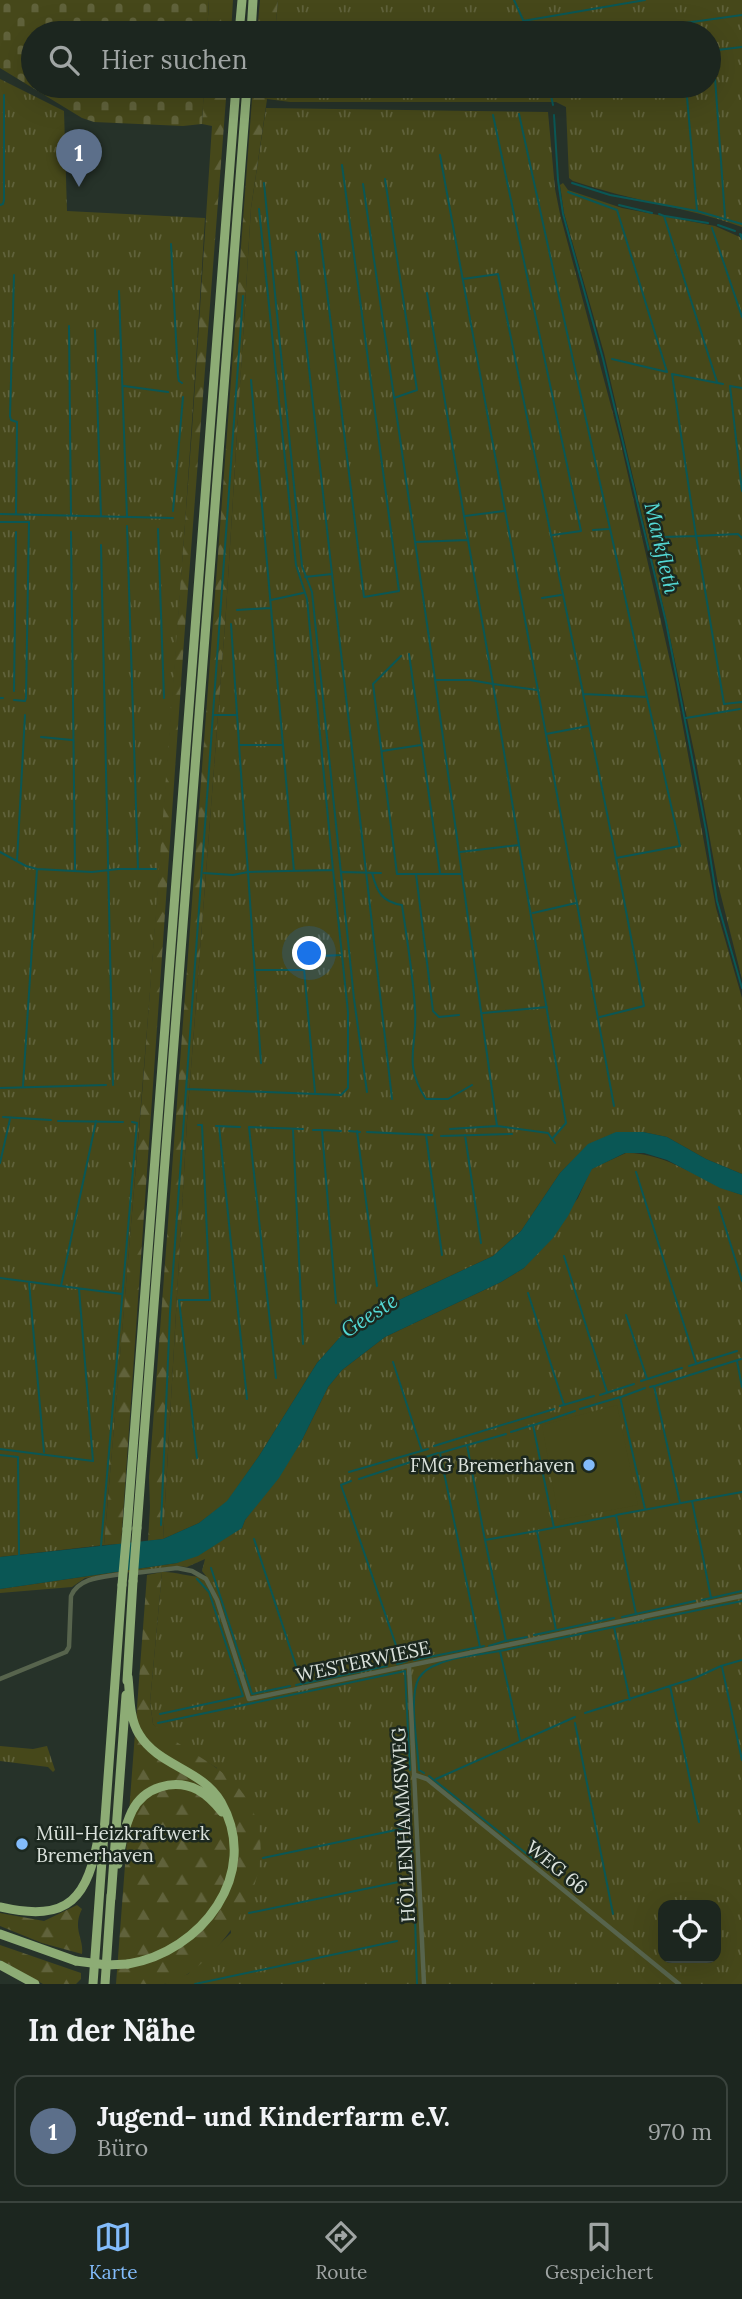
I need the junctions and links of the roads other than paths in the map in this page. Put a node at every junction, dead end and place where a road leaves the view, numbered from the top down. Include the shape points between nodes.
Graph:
1 (242, 0) edge
2 (253, 0) edge
3 (240, 21) edge
4 (252, 21) edge
5 (235, 98) edge
6 (246, 98) edge
7 (742, 1596) edge
8 (409, 1666) junction
9 (128, 1677) junction
10 (0, 1679) edge
11 (108, 1772) junction
12 (415, 1775) junction
13 (230, 1829) junction
14 (111, 1899) junction
15 (0, 1907) edge
16 (0, 1934) edge
17 (0, 1965) edge
18 (35, 1984) edge
19 (93, 1984) edge
20 (105, 1984) edge
21 (424, 1984) edge
22 (679, 1984) edge

1 - 3 highway
2 - 4 highway
5 - 11 highway, bridge
6 - 9 highway, bridge
7 - 8 street, WESTERWIESE
8 - 10 street, WESTERWIESE via 249,1699 213,1588 198,1573 177,1568 86,1581 74,1588 66,1652
8 - 12 street, HÖLLENHAMMSWEG
9 - 13 highway via 139,1734 158,1754 211,1788
9 - 14 highway
11 - 15 highway via 96,1851 82,1890 70,1903 48,1912
11 - 19 highway
12 - 21 street, HÖLLENHAMMSWEG
12 - 22 street, WEG 66 via 427,1779
13 - 14 highway via 222,1812 199,1791 174,1785 150,1791 128,1821
13 - 16 highway, bridge via 231,1872 224,1894 195,1934 175,1949 152,1959 107,1965 76,1961
14 - 20 highway
17 - 18 highway

